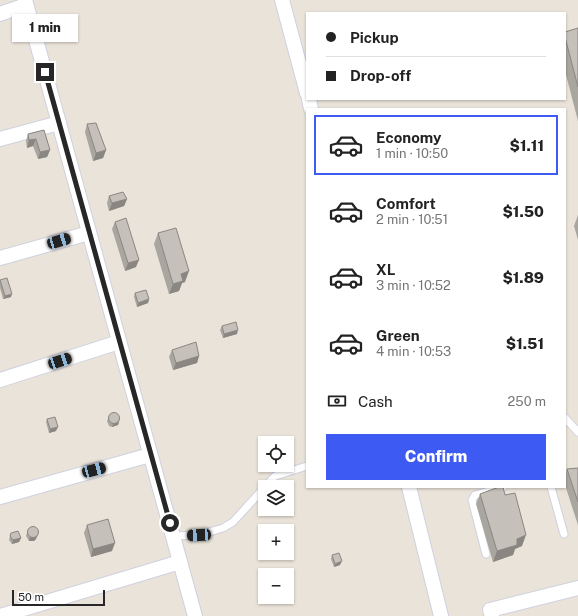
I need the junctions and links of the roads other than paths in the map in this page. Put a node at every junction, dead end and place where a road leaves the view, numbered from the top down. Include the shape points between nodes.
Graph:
1 (282, 0) edge
2 (25, 3) edge
3 (0, 14) edge
4 (306, 89) edge
5 (58, 123) junction
6 (0, 139) edge
7 (89, 233) junction
8 (0, 258) edge
9 (119, 342) junction
10 (0, 380) edge
11 (566, 419) edge
12 (578, 432) edge
13 (150, 455) junction
14 (306, 466) edge
15 (409, 488) edge
16 (500, 488) edge
17 (551, 488) edge
18 (0, 497) edge
19 (564, 534) dead end
20 (173, 536) junction
21 (486, 554) dead end
22 (180, 562) junction
23 (578, 588) edge
24 (0, 616) edge
25 (195, 616) edge
26 (440, 616) edge
27 (492, 616) edge

1 - 4 street
2 - 3 street
2 - 5 street
5 - 6 street
5 - 7 street
7 - 8 street
7 - 9 street
9 - 10 street
9 - 13 street
11 - 12 lane
13 - 18 street
13 - 20 street
14 - 20 lane via 275,476 233,522 223,528 199,535
15 - 26 street
16 - 21 lane via 475,495 472,500
17 - 19 lane
20 - 22 street
22 - 24 street
22 - 25 street
23 - 27 street via 490,610

